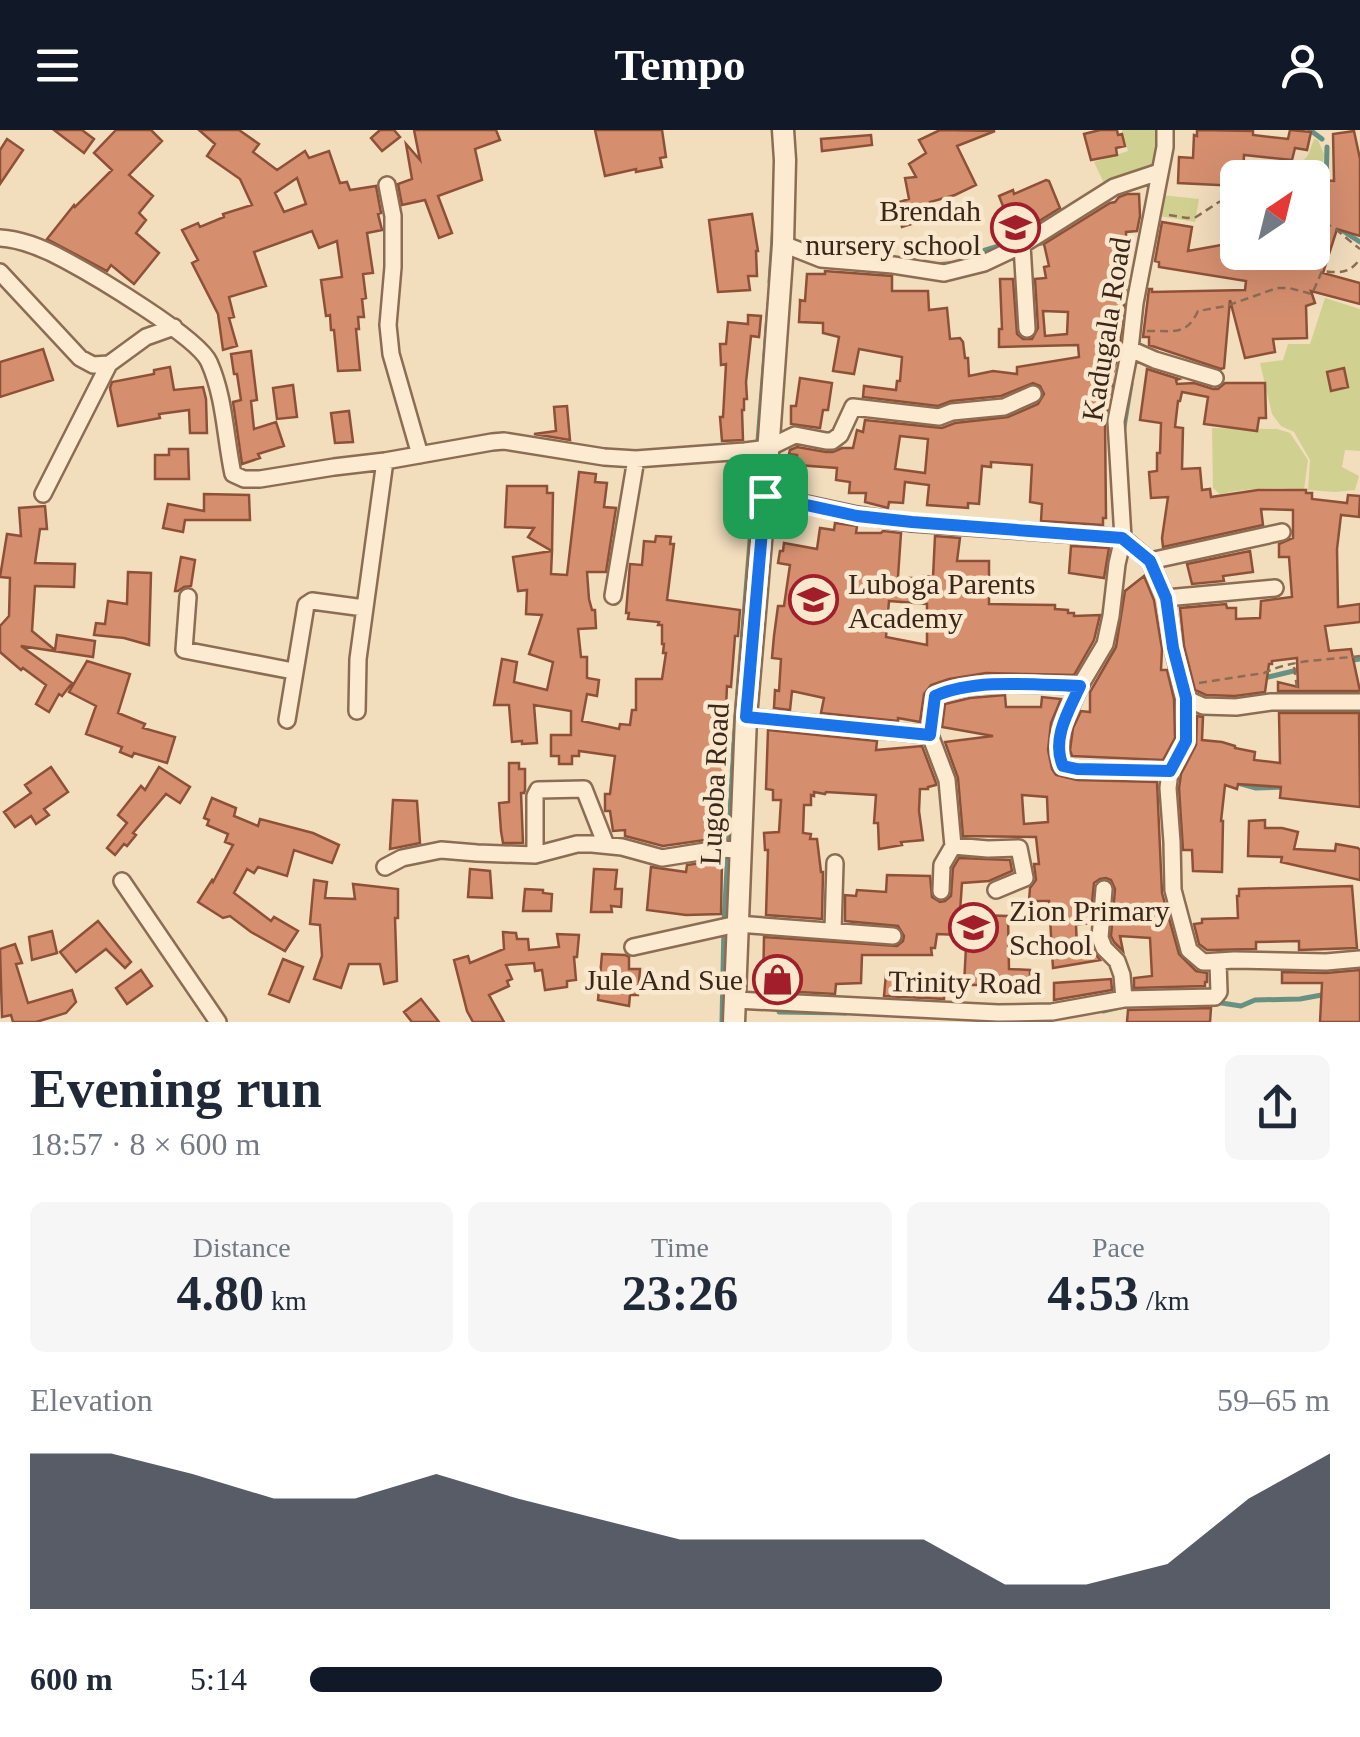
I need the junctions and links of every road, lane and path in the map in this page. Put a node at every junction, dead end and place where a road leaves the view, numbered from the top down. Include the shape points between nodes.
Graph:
1 (783, 130) edge
2 (1165, 130) edge
3 (1159, 172) junction
4 (387, 185) dead end
5 (1220, 202) edge
6 (1152, 212) junction
7 (1330, 226) edge
8 (4, 236) edge
9 (783, 244) junction
10 (1022, 245) junction
11 (1360, 249) edge
12 (1360, 259) edge
13 (0, 272) edge
14 (174, 327) junction
15 (1027, 329) dead end
16 (1131, 341) junction
17 (108, 364) junction
18 (1214, 378) dead end
19 (1033, 394) dead end
20 (768, 448) junction
21 (420, 455) junction
22 (636, 459) junction
23 (385, 461) junction
24 (42, 494) dead end
25 (765, 496) junction
26 (1282, 532) dead end
27 (1122, 538) junction
28 (1150, 561) junction
29 (1275, 588) dead end
30 (613, 596) dead end
31 (188, 597) dead end
32 (1166, 598) junction
33 (364, 608) junction
34 (1360, 656) edge
35 (1294, 665) junction
36 (294, 670) junction
37 (1295, 676) dead end
38 (1080, 686) junction
39 (1184, 691) junction
40 (1360, 702) edge
41 (357, 711) dead end
42 (746, 717) junction
43 (287, 720) dead end
44 (930, 735) junction
45 (1170, 771) junction
46 (606, 845) junction
47 (953, 846) junction
48 (740, 850) junction
49 (535, 855) junction
50 (835, 863) dead end
51 (385, 866) dead end
52 (122, 881) dead end
53 (996, 890) dead end
54 (1104, 890) dead end
55 (941, 891) dead end
56 (738, 924) junction
57 (832, 931) junction
58 (893, 936) dead end
59 (633, 947) dead end
60 (1360, 959) edge
61 (1218, 962) junction
62 (1124, 1000) junction
63 (735, 1011) edge
64 (1085, 1015) edge
65 (218, 1022) edge

1 - 9 street, Lugoba Road
2 - 3 street, Kadugala Road
3 - 6 street, Kadugala Road
3 - 10 street via 1114,187
4 - 21 street via 393,216 391,354
5 - 6 path via 1187,218
6 - 16 street, Kadugala Road
7 - 11 path
8 - 14 street via 63,258
9 - 10 street via 821,259 944,273
9 - 20 street, Lugoba Road
10 - 15 street
12 - 16 path via 1342,274 1322,271 1312,294 1277,288 1198,311 1184,329
13 - 17 street via 80,358
14 - 17 street
14 - 23 street via 208,357 233,474 260,479
16 - 18 street via 1155,360
16 - 27 street, Kadugala Road via 1116,421
17 - 24 street
19 - 20 street via 1004,407 940,417 853,407 832,441 795,434
20 - 22 street
20 - 25 street, Lugoba Road
21 - 22 street via 504,442
21 - 23 street
22 - 30 street
23 - 33 street
25 - 27 street via 857,516
25 - 42 street, Lugoba Road
26 - 28 street
27 - 28 street
27 - 38 street, Kadugala Road via 1105,644
28 - 32 street
29 - 32 street
31 - 36 street via 184,650
32 - 39 street
33 - 36 street via 308,603
33 - 41 street
34 - 35 path
35 - 37 path
35 - 39 path
36 - 43 street
38 - 44 street via 953,688 935,696
38 - 45 street, Kadugala Road via 1062,725 1063,766
39 - 40 street via 1203,706
39 - 45 street via 1186,741
42 - 44 street
42 - 48 street, Lugoba Road
44 - 47 street via 947,780
45 - 61 street via 1180,921 1189,950 1203,962
46 - 48 street via 662,858
46 - 49 street via 577,844
46 - 49 street via 584,789 538,790
47 - 53 street via 1019,848 1025,878
47 - 55 street via 942,865
48 - 56 street, Lugoba Road
49 - 51 street via 441,850
50 - 57 street
52 - 65 street
54 - 62 street via 1100,938 1122,975
56 - 57 street
56 - 59 street
56 - 63 street, Lugoba Road
57 - 58 street
60 - 61 street
61 - 62 street, Trinity Road via 1216,997
62 - 64 street, Trinity Road
63 - 64 street, Trinity Road

